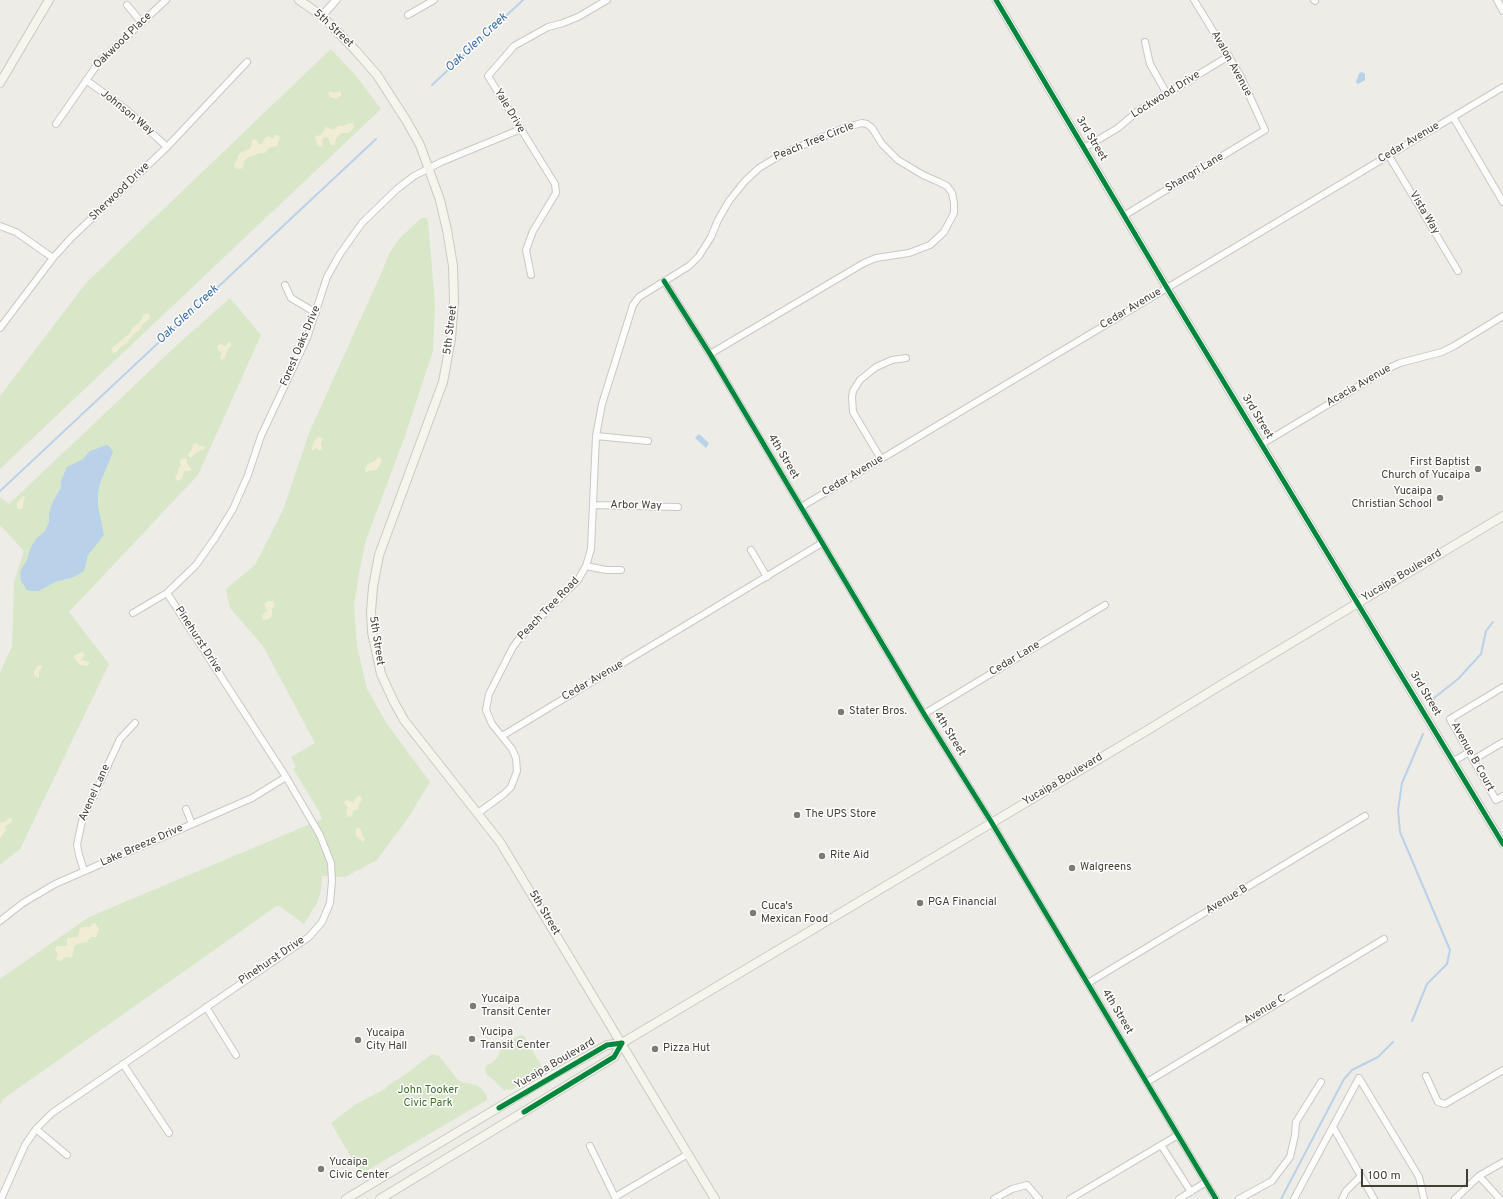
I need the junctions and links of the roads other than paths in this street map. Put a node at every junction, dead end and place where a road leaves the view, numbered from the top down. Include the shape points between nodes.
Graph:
1 (49, 0) edge
2 (166, 0) edge
3 (299, 0) edge
4 (336, 0) edge
5 (434, 0) edge
6 (607, 0) edge
7 (996, 0) edge
8 (1194, 0) edge
9 (1496, 0) edge
10 (127, 5) dead end
11 (1503, 11) edge
12 (408, 15) dead end
13 (322, 16) junction
14 (142, 23) junction
15 (1145, 42) dead end
16 (1229, 56) junction
17 (247, 62) dead end
18 (86, 80) junction
19 (0, 83) edge
20 (1503, 87) edge
21 (1168, 94) junction
22 (1453, 117) junction
23 (56, 124) dead end
24 (521, 129) junction
25 (1265, 130) joint
26 (167, 147) junction
27 (1084, 148) junction
28 (1389, 156) junction
29 (429, 168) junction
30 (1503, 202) edge
31 (1124, 215) junction
32 (0, 226) edge
33 (53, 258) junction
34 (1458, 271) dead end
35 (531, 275) dead end
36 (664, 281) junction
37 (285, 285) dead end
38 (1167, 288) junction
39 (316, 313) junction
40 (1503, 316) edge
41 (0, 328) edge
42 (710, 354) junction
43 (906, 358) dead end
44 (596, 436) junction
45 (648, 441) dead end
46 (1262, 444) junction
47 (881, 459) junction
48 (594, 505) junction
49 (678, 507) dead end
50 (801, 507) junction
51 (1503, 516) edge
52 (822, 543) junction
53 (751, 550) dead end
54 (586, 566) junction
55 (622, 570) dead end
56 (767, 577) junction
57 (167, 593) junction
58 (1358, 603) junction
59 (1105, 605) dead end
60 (133, 613) dead end
61 (1503, 688) edge
62 (924, 714) junction
63 (135, 723) dead end
64 (502, 736) junction
65 (1503, 742) edge
66 (1469, 752) junction
67 (1473, 760) junction
68 (1454, 761) junction
69 (286, 776) junction
70 (1503, 796) edge
71 (186, 809) dead end
72 (478, 812) junction
73 (1365, 816) dead end
74 (992, 823) junction
75 (192, 824) junction
76 (1503, 844) edge
77 (84, 871) junction
78 (0, 921) edge
79 (1384, 939) dead end
80 (1088, 983) junction
81 (206, 1007) junction
82 (622, 1044) junction
83 (236, 1054) dead end
84 (123, 1064) junction
85 (1503, 1070) edge
86 (1426, 1076) dead end
87 (1147, 1082) junction
88 (1321, 1082) dead end
89 (1333, 1127) junction
90 (36, 1129) junction
91 (169, 1133) dead end
92 (1178, 1135) junction
93 (1161, 1145) junction
94 (590, 1146) dead end
95 (688, 1154) junction
96 (67, 1155) dead end
97 (1503, 1162) edge
98 (1361, 1176) junction
99 (1479, 1176) junction
100 (1206, 1182) junction
101 (1191, 1192) junction
102 (1, 1199) edge
103 (346, 1199) edge
104 (380, 1199) edge
105 (715, 1199) edge
106 (994, 1199) edge
107 (1039, 1199) edge
108 (1070, 1199) edge
109 (1179, 1199) edge
110 (1216, 1199) edge
111 (1239, 1199) edge
112 (1294, 1199) edge
113 (1342, 1199) edge
114 (1374, 1199) edge
115 (1424, 1199) edge
116 (1455, 1199) edge
117 (1500, 1199) edge

1 - 19 main road
2 - 14 street, Oakwood Place
3 - 13 main road, 5th Street
4 - 13 street
5 - 12 street
6 - 24 street, Yale Drive via 578,17 548,27 514,46 488,76
7 - 27 street, 3rd Street
8 - 16 street, Avalon Avenue
9 - 11 street
10 - 14 street
13 - 29 main road, 5th Street via 377,75 420,145
14 - 18 street, Oakwood Place via 99,62
15 - 21 street via 1150,64
16 - 21 street, Lockwood Drive
16 - 25 street, Avalon Avenue
17 - 26 street, Sherwood Drive
18 - 23 street, Oakwood Place
18 - 26 street, Johnson Way via 128,111
20 - 22 street, Cedar Avenue
21 - 27 street, Lockwood Drive
22 - 28 street, Cedar Avenue
22 - 30 street
24 - 29 street, Forest Oaks Drive
24 - 35 street, Yale Drive via 554,184 556,193 533,231 526,250
25 - 31 street, Shangri Lane
26 - 33 street, Sherwood Drive
27 - 31 street, 3rd Street
28 - 34 street, Vista Way
28 - 38 street, Cedar Avenue
29 - 39 street, Forest Oaks Drive via 404,182 362,223 327,277
29 - 72 main road, 5th Street via 440,200 452,266 454,300 451,339 443,382 379,554 373,587 372,632 381,674 397,708 420,742
31 - 38 street, 3rd Street
32 - 33 street via 16,232
33 - 41 street, Sherwood Drive
36 - 42 street, 4th Street
36 - 42 street, Peach Tree Circle via 689,266 699,256 729,201 759,168 784,153 856,124 867,124 898,160 947,186 952,193 954,213 944,232 930,245 864,263
36 - 44 street, Peach Tree Road via 639,297 633,305 602,404
37 - 39 street via 291,298
38 - 46 street, 3rd Street
38 - 47 street, Cedar Avenue
39 - 57 street, Forest Oaks Drive via 233,508 216,538 196,565
40 - 46 street, Acacia Avenue via 1442,352 1389,368
42 - 50 street, 4th Street
43 - 47 street via 892,360 876,368 860,380 853,391 853,412
44 - 45 street
44 - 48 street, Peach Tree Road
46 - 58 street, 3rd Street
47 - 50 street, Cedar Avenue
48 - 49 street, Arbor Way
48 - 54 street, Peach Tree Road via 591,549
50 - 52 street, 4th Street
51 - 58 main road, Yucaipa Boulevard
52 - 56 street, Cedar Avenue
52 - 62 street, 4th Street
53 - 56 street
54 - 55 street, Peach Tree Road
54 - 64 street, Peach Tree Road via 578,580 519,639 489,694 486,710 492,724
56 - 64 street, Cedar Avenue
57 - 60 street, Forest Oaks Drive
57 - 69 street, Pinehurst Drive
58 - 68 street, 3rd Street
58 - 74 main road, Yucaipa Boulevard
59 - 62 street, Cedar Lane
61 - 66 street, Avenue B Court via 1450,719
62 - 74 street, 4th Street
63 - 77 street, Avenel Lane via 120,739 82,821 77,845
64 - 72 street, Peach Tree Road via 516,758 517,771 511,787
65 - 67 street
66 - 67 street, Avenue B Court
66 - 68 street
67 - 70 street, Avenue B Court via 1496,800
68 - 76 street, 3rd Street
69 - 75 street, Lake Breeze Drive via 252,798
69 - 81 street, Pinehurst Drive via 320,836 331,863 330,903 322,922 309,936
71 - 75 street
72 - 82 main road, 5th Street via 518,871
73 - 80 street, Avenue B
74 - 80 street, 4th Street
74 - 82 main road, Yucaipa Boulevard
75 - 77 street, Lake Breeze Drive
77 - 78 street, Lake Breeze Drive via 55,884
79 - 87 street, Avenue C
80 - 87 street, 4th Street
81 - 83 street
81 - 84 street, Pinehurst Drive
82 - 95 main road, 5th Street
82 - 103 main road, Yucaipa Boulevard via 607,1045 558,1072
82 - 104 main road, Yucaipa Boulevard via 614,1057
84 - 90 street, Pinehurst Drive via 52,1113
84 - 91 street
85 - 86 street via 1445,1104 1438,1102
87 - 92 street, 4th Street
88 - 111 street via 1296,1122 1290,1156 1272,1180
89 - 98 street
89 - 112 street
89 - 115 street via 1359,1078 1418,1177
90 - 96 street
90 - 102 street, Pinehurst Drive via 22,1151
92 - 93 street
92 - 100 street, 4th Street
93 - 101 street
93 - 108 street
94 - 95 street via 615,1197
95 - 105 main road, 5th Street
97 - 99 street
98 - 113 street via 1346,1191
98 - 114 street
99 - 116 street
99 - 117 street
100 - 101 street
100 - 110 street, 4th Street
101 - 109 street
106 - 107 street via 1027,1184

